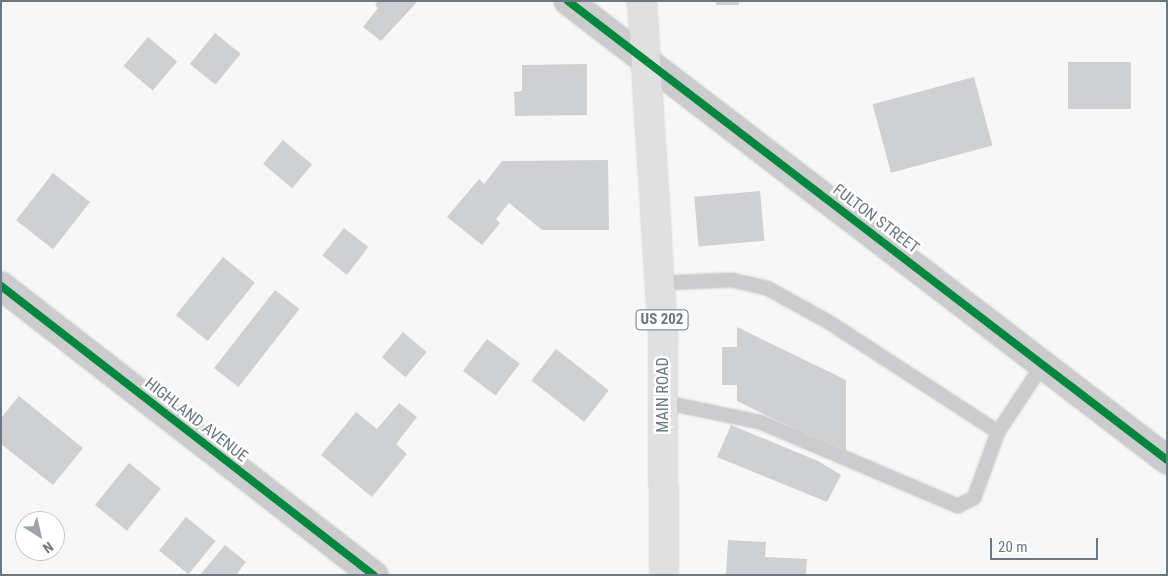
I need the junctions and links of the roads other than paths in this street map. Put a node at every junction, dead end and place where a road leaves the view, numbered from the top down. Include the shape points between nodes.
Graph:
1 (568, 1) edge
2 (642, 1) edge
3 (648, 65) junction
4 (660, 283) junction
5 (1, 286) edge
6 (1043, 364) junction
7 (663, 402) junction
8 (998, 432) junction
9 (1167, 460) edge
10 (374, 575) edge
11 (664, 575) edge

1 - 3 street, FULTON STREET
2 - 3 main road, US 202
3 - 4 main road, MAIN ROAD / US 202
3 - 6 street, FULTON STREET
4 - 7 main road, MAIN ROAD / US 202
4 - 8 lane via 732,280 767,288 827,321
5 - 10 street, HIGHLAND AVENUE
6 - 8 lane
6 - 9 street, FULTON STREET
7 - 8 lane via 760,422 958,506 974,498
7 - 11 main road, MAIN ROAD / US 202

